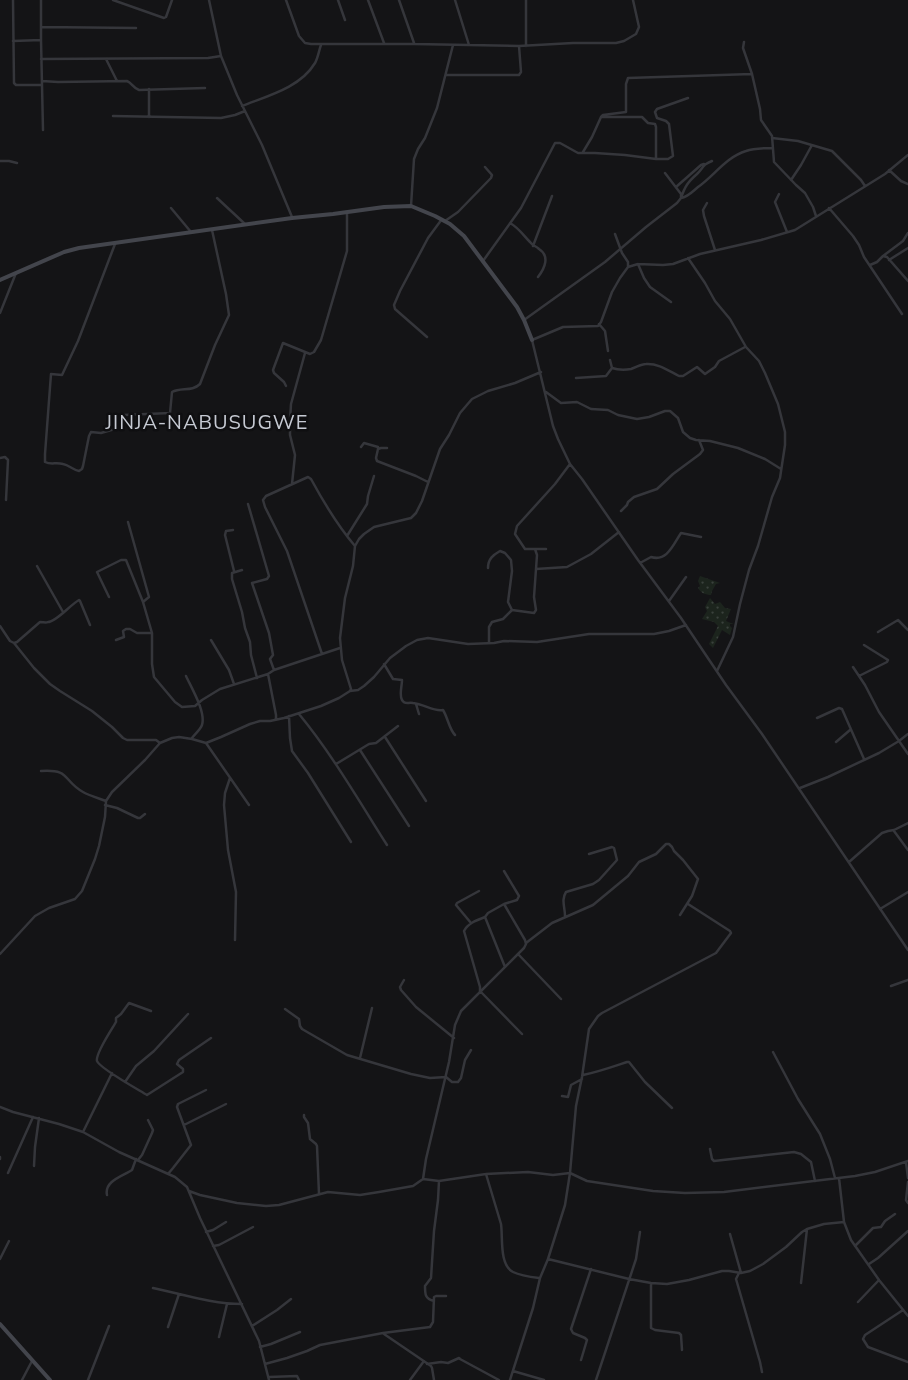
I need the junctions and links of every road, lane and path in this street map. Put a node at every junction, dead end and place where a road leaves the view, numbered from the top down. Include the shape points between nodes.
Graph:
1 (13, 0) edge
2 (41, 0) edge
3 (113, 0) edge
4 (172, 0) edge
5 (209, 0) edge
6 (286, 0) edge
7 (338, 0) edge
8 (368, 0) edge
9 (399, 0) edge
10 (455, 0) edge
11 (526, 0) edge
12 (632, 0) edge
13 (345, 20) dead end
14 (41, 28) junction
15 (136, 28) dead end
16 (40, 40) junction
17 (13, 41) junction
18 (744, 42) dead end
19 (384, 44) junction
20 (414, 44) junction
21 (321, 45) junction
22 (453, 45) junction
23 (469, 46) junction
24 (519, 46) junction
25 (526, 46) junction
26 (220, 56) junction
27 (41, 59) junction
28 (106, 59) junction
29 (446, 74) junction
30 (752, 74) junction
31 (117, 81) junction
32 (42, 83) junction
33 (205, 88) dead end
34 (149, 89) junction
35 (688, 98) dead end
36 (242, 106) junction
37 (245, 111) junction
38 (114, 116) dead end
39 (149, 117) junction
40 (601, 117) junction
41 (43, 130) dead end
42 (772, 138) junction
43 (812, 145) junction
44 (774, 148) junction
45 (583, 152) junction
46 (908, 155) edge
47 (656, 160) junction
48 (0, 161) edge
49 (712, 161) dead end
50 (17, 163) dead end
51 (704, 164) junction
52 (485, 167) dead end
53 (889, 170) junction
54 (665, 173) dead end
55 (791, 180) junction
56 (908, 184) edge
57 (865, 186) junction
58 (676, 187) junction
59 (779, 194) dead end
60 (552, 196) dead end
61 (217, 198) dead end
62 (681, 198) junction
63 (707, 203) dead end
64 (410, 206) junction
65 (171, 208) dead end
66 (829, 208) junction
67 (347, 212) junction
68 (816, 216) junction
69 (292, 218) junction
70 (444, 220) junction
71 (510, 223) junction
72 (245, 224) junction
73 (211, 229) junction
74 (191, 232) junction
75 (787, 232) junction
76 (908, 233) edge
77 (615, 234) dead end
78 (116, 242) junction
79 (533, 246) junction
80 (620, 248) junction
81 (908, 248) edge
82 (715, 250) junction
83 (883, 256) junction
84 (688, 258) junction
85 (889, 260) junction
86 (482, 261) junction
87 (638, 264) junction
88 (870, 265) junction
89 (628, 267) junction
90 (16, 272) junction
91 (538, 277) dead end
92 (0, 280) edge
93 (908, 281) edge
94 (671, 302) dead end
95 (0, 313) edge
96 (902, 314) dead end
97 (524, 320) junction
98 (599, 324) junction
99 (427, 337) dead end
100 (532, 340) junction
101 (746, 347) junction
102 (608, 351) dead end
103 (305, 353) junction
104 (610, 360) dead end
105 (612, 368) junction
106 (541, 372) junction
107 (576, 378) dead end
108 (286, 386) dead end
109 (545, 391) junction
110 (699, 440) junction
111 (361, 447) dead end
112 (387, 448) dead end
113 (378, 449) junction
114 (0, 458) edge
115 (570, 464) junction
116 (782, 470) junction
117 (374, 476) dead end
118 (428, 482) junction
119 (292, 484) junction
120 (6, 500) dead end
121 (248, 504) dead end
122 (621, 511) dead end
123 (128, 522) dead end
124 (233, 530) dead end
125 (619, 532) junction
126 (347, 536) junction
127 (701, 536) dead end
128 (356, 546) junction
129 (535, 549) junction
130 (546, 549) dead end
131 (640, 563) junction
132 (36, 566) dead end
133 (488, 568) dead end
134 (536, 569) junction
135 (242, 570) dead end
136 (234, 572) junction
137 (686, 577) dead end
138 (109, 597) dead end
139 (668, 601) junction
140 (143, 602) junction
141 (512, 610) junction
142 (63, 612) junction
143 (90, 625) dead end
144 (686, 625) junction
145 (0, 626) edge
146 (908, 630) edge
147 (878, 632) dead end
148 (152, 633) junction
149 (116, 640) dead end
150 (212, 640) dead end
151 (14, 643) junction
152 (489, 643) junction
153 (864, 645) dead end
154 (340, 648) junction
155 (322, 654) junction
156 (384, 664) junction
157 (853, 667) dead end
158 (274, 670) junction
159 (716, 671) junction
160 (268, 674) junction
161 (186, 676) dead end
162 (859, 676) junction
163 (257, 678) junction
164 (234, 684) junction
165 (350, 691) junction
166 (198, 703) junction
167 (416, 704) junction
168 (299, 714) junction
169 (418, 714) dead end
170 (289, 716) junction
171 (817, 718) dead end
172 (276, 720) junction
173 (398, 726) dead end
174 (850, 730) junction
175 (908, 734) edge
176 (455, 735) dead end
177 (385, 737) junction
178 (192, 738) junction
179 (836, 742) dead end
180 (899, 742) junction
181 (160, 743) junction
182 (206, 743) junction
183 (360, 750) junction
184 (908, 754) edge
185 (864, 759) junction
186 (336, 764) junction
187 (42, 770) dead end
188 (230, 778) junction
189 (800, 788) junction
190 (106, 801) junction
191 (426, 801) dead end
192 (105, 805) junction
193 (249, 805) dead end
194 (145, 814) dead end
195 (908, 823) edge
196 (409, 826) dead end
197 (894, 830) junction
198 (351, 842) dead end
199 (387, 845) dead end
200 (908, 850) edge
201 (589, 854) dead end
202 (849, 862) junction
203 (504, 871) dead end
204 (479, 891) dead end
205 (908, 892) edge
206 (504, 904) junction
207 (688, 904) junction
208 (880, 909) junction
209 (680, 915) dead end
210 (565, 916) junction
211 (485, 917) junction
212 (471, 923) junction
213 (235, 940) dead end
214 (526, 943) junction
215 (908, 950) edge
216 (0, 954) edge
217 (518, 954) junction
218 (505, 967) junction
219 (404, 980) dead end
220 (908, 980) edge
221 (891, 986) dead end
222 (480, 991) junction
223 (561, 999) dead end
224 (372, 1008) dead end
225 (285, 1009) dead end
226 (151, 1012) dead end
227 (188, 1014) dead end
228 (522, 1034) dead end
229 (211, 1038) dead end
230 (454, 1038) junction
231 (471, 1050) dead end
232 (773, 1052) dead end
233 (360, 1058) junction
234 (112, 1073) junction
235 (583, 1075) junction
236 (446, 1077) junction
237 (582, 1079) junction
238 (125, 1082) junction
239 (206, 1090) dead end
240 (562, 1096) dead end
241 (226, 1104) dead end
242 (0, 1107) edge
243 (672, 1108) dead end
244 (304, 1114) dead end
245 (34, 1117) junction
246 (39, 1118) junction
247 (148, 1120) dead end
248 (184, 1125) junction
249 (83, 1132) junction
250 (710, 1149) dead end
251 (137, 1160) junction
252 (907, 1161) edge
253 (34, 1166) dead end
254 (8, 1173) dead end
255 (570, 1173) junction
256 (168, 1174) junction
257 (486, 1174) junction
258 (837, 1178) junction
259 (908, 1178) edge
260 (423, 1179) junction
261 (439, 1181) junction
262 (815, 1181) junction
263 (908, 1182) edge
264 (189, 1191) junction
265 (319, 1194) junction
266 (107, 1195) dead end
267 (908, 1204) edge
268 (895, 1214) dead end
269 (226, 1222) dead end
270 (844, 1222) junction
271 (253, 1227) dead end
272 (807, 1229) junction
273 (908, 1231) edge
274 (206, 1232) junction
275 (640, 1232) dead end
276 (730, 1234) dead end
277 (8, 1241) dead end
278 (213, 1246) junction
279 (855, 1246) junction
280 (548, 1258) junction
281 (0, 1259) edge
282 (868, 1264) junction
283 (591, 1269) junction
284 (740, 1273) junction
285 (540, 1278) junction
286 (629, 1278) junction
287 (879, 1280) junction
288 (651, 1283) junction
289 (801, 1283) dead end
290 (153, 1288) dead end
291 (179, 1294) junction
292 (446, 1296) dead end
293 (291, 1299) dead end
294 (434, 1301) junction
295 (858, 1302) dead end
296 (227, 1304) junction
297 (242, 1304) junction
298 (903, 1310) junction
299 (908, 1316) edge
300 (0, 1324) edge
301 (109, 1326) dead end
302 (252, 1326) junction
303 (168, 1327) dead end
304 (300, 1332) dead end
305 (383, 1333) junction
306 (219, 1337) dead end
307 (260, 1347) junction
308 (682, 1350) dead end
309 (33, 1360) junction
310 (581, 1360) dead end
311 (424, 1362) junction
312 (908, 1362) edge
313 (265, 1364) junction
314 (428, 1364) junction
315 (513, 1371) junction
316 (762, 1372) dead end
317 (269, 1379) edge
318 (22, 1380) edge
319 (50, 1380) edge
320 (88, 1380) edge
321 (299, 1380) edge
322 (410, 1380) edge
323 (434, 1380) edge
324 (499, 1380) edge
325 (510, 1380) edge
326 (544, 1380) edge
327 (596, 1380) edge

1 - 17 street
2 - 14 street
3 - 4 street via 164,18
5 - 26 street
6 - 21 street via 301,40
7 - 13 street
8 - 19 street
9 - 20 street
10 - 23 street
11 - 25 street
12 - 25 street via 639,26 636,34 624,42
14 - 15 street
14 - 16 street
16 - 17 street
16 - 27 street
17 - 32 street via 14,84
18 - 30 street
19 - 20 street
19 - 21 street
20 - 22 street
21 - 36 street via 316,61 302,78
22 - 23 street
22 - 29 street
23 - 24 street
24 - 25 street
24 - 29 street via 521,72 518,75
26 - 28 street
26 - 36 street
27 - 28 street
27 - 32 street
28 - 31 street
29 - 64 street via 437,108 414,159
30 - 40 street via 628,78 626,112
30 - 42 street via 761,120
31 - 32 street
31 - 34 street via 129,82 138,90
32 - 41 street
33 - 34 street
34 - 39 street
35 - 47 street via 655,112 657,118 669,124 673,149 673,156
36 - 37 street
37 - 39 street via 221,118
37 - 69 street
38 - 39 street
40 - 45 street
40 - 47 street via 642,117 655,124
42 - 43 street
42 - 44 street
43 - 55 street
43 - 57 street via 832,151
44 - 55 street via 774,162
44 - 62 street via 740,154
45 - 47 street
45 - 71 street via 578,154 555,143
46 - 53 street
48 - 50 street
49 - 51 street
51 - 58 street
51 - 62 street via 689,180
52 - 70 street via 491,178 458,212
53 - 56 street
53 - 57 street
54 - 58 street
55 - 68 street via 805,193
57 - 66 street
58 - 62 street via 682,194
59 - 75 street via 775,202
60 - 79 street
61 - 72 street
62 - 80 street
63 - 82 street via 704,216
64 - 67 street
64 - 70 street
65 - 74 street
66 - 68 street
66 - 88 street via 853,236
67 - 69 street
67 - 103 street via 344,263 321,340 314,352
68 - 75 street
69 - 72 street
70 - 86 street via 464,236
70 - 99 street via 428,238 394,305
71 - 79 street
71 - 86 street
72 - 73 street
73 - 74 street
73 - 78 street via 229,315 198,387 172,392 170,413 124,415 118,428 91,432 79,471 64,464 48,464 45,454 51,374 60,376 66,368
74 - 78 street
75 - 82 street
76 - 83 street via 903,241
77 - 80 street
78 - 90 street via 64,252
79 - 91 street via 546,256 545,266
80 - 89 street
80 - 97 street
81 - 85 street
82 - 84 street
83 - 85 street
83 - 88 street
84 - 87 street via 673,264
84 - 101 street
85 - 93 street
86 - 97 street
87 - 89 street
87 - 94 street via 650,287
88 - 96 street
89 - 98 street via 612,292
90 - 92 street
90 - 95 street
97 - 100 street
98 - 100 street via 563,327
98 - 102 street via 604,331
100 - 106 street
101 - 105 street via 719,361 705,374 697,367 680,376 651,364 625,370
101 - 116 street via 762,367 778,404 785,432
103 - 108 street via 283,343 274,373
103 - 119 street via 291,404 290,434 296,455
104 - 105 street
105 - 107 street via 606,376
106 - 109 street
106 - 118 street via 480,394 472,400 460,413 440,449
109 - 110 street via 561,403 577,402 590,410 608,410 637,419 670,411 679,420 685,434
109 - 115 street via 553,426
110 - 116 street via 738,448
110 - 122 street via 703,450 700,454 656,489 634,497
111 - 113 street via 367,443
112 - 113 street
113 - 118 street via 377,461
114 - 120 street via 8,460
115 - 125 street
115 - 129 street via 517,526 515,534 523,547
116 - 159 street via 749,570 733,637
117 - 126 street via 367,504
118 - 128 street via 413,516 374,526
119 - 126 street via 308,477
119 - 155 street via 263,500 287,551
121 - 158 street via 269,576 252,582 269,633
123 - 140 street via 149,597
124 - 136 street via 226,531 226,535
125 - 131 street
125 - 134 street via 591,554 567,567
126 - 128 street
127 - 131 street via 681,533 667,555 651,557
128 - 154 street
129 - 130 street
129 - 134 street
131 - 139 street
132 - 142 street
133 - 141 street via 490,559 500,551 510,557 512,570 508,602
134 - 141 street via 536,610 534,613
135 - 136 street
136 - 163 street via 232,579
137 - 139 street
138 - 140 street via 97,572 126,560
139 - 144 street
140 - 148 street
141 - 152 street via 503,619 492,622
142 - 143 street via 80,600
142 - 151 street via 48,623 38,623
144 - 152 street via 654,634 599,633 537,642
144 - 159 street
145 - 151 street
146 - 147 street via 898,620
148 - 149 street via 126,629 124,637
148 - 166 street via 154,677 182,707
150 - 164 street
151 - 181 street via 50,684 92,711 123,738
152 - 156 street via 417,640
153 - 162 street via 888,660
154 - 155 street
154 - 165 street
155 - 158 street
156 - 165 street via 364,686
156 - 167 street via 394,678 402,680 403,702
157 - 162 street
158 - 160 street
159 - 189 street
160 - 163 street
160 - 172 street
161 - 166 street
162 - 180 street
163 - 164 street
164 - 166 street via 220,688
165 - 168 street
166 - 178 street via 203,719
167 - 169 street
167 - 176 street via 443,710
168 - 170 street
168 - 186 street
170 - 172 street
170 - 198 street via 292,752
171 - 174 street via 840,708
172 - 182 street via 250,724
173 - 177 street
174 - 179 street
174 - 185 street
175 - 180 street
177 - 183 street
177 - 191 street
178 - 181 street via 175,737
178 - 182 street
180 - 184 street
180 - 185 street
181 - 190 street
182 - 188 street
183 - 186 street
183 - 196 street
185 - 189 street
186 - 199 street
187 - 190 street via 60,771 82,792
188 - 193 street
188 - 213 street via 224,805 236,892
189 - 202 street
190 - 192 street
192 - 194 street via 138,818
192 - 216 street via 99,846 82,891 75,899 35,916
195 - 197 street
197 - 200 street
197 - 202 street via 882,834
201 - 210 street via 612,847 617,860 599,880 566,892 563,902
202 - 208 street
203 - 206 street via 519,897
204 - 212 street via 456,905
205 - 208 street
206 - 211 street
206 - 214 street
207 - 209 street
207 - 210 street via 698,879 666,844 656,854 639,862 628,876 593,905
207 - 235 street via 731,933 716,953 599,1015 588,1029
208 - 215 street
210 - 214 street
211 - 212 street
211 - 218 street
212 - 222 street via 464,930
214 - 217 street
217 - 218 street
217 - 223 street
218 - 222 street
219 - 230 street via 400,990
220 - 221 street
222 - 228 street
222 - 230 street via 461,1011
224 - 233 street
225 - 233 street via 298,1019 302,1029 348,1055
226 - 234 street via 130,1002 116,1018 97,1058 100,1065
227 - 238 street via 136,1066
229 - 238 street via 179,1060 177,1064 183,1072 147,1096
230 - 236 street
231 - 236 street via 458,1082
232 - 258 street via 820,1134
233 - 236 street via 411,1074
234 - 238 street
234 - 249 street
235 - 237 street
235 - 243 street via 630,1062
236 - 260 street
237 - 240 street via 571,1085 568,1097
237 - 255 street via 576,1106
239 - 248 street via 178,1104
241 - 248 street
242 - 245 street
244 - 265 street via 310,1140 317,1146
245 - 246 street
245 - 254 street
246 - 249 street
246 - 253 street
247 - 251 street via 153,1130
248 - 256 street via 191,1145
249 - 251 street
250 - 262 street via 714,1161 797,1153 811,1162
251 - 256 street
251 - 266 street via 132,1170 108,1186
252 - 258 street via 875,1172
252 - 259 street
255 - 257 street
255 - 262 street via 588,1181 669,1192 724,1192
255 - 280 street via 565,1204
256 - 264 street
257 - 261 street
257 - 285 street via 501,1224 506,1266 513,1272
258 - 262 street
258 - 270 street
260 - 261 street
260 - 265 street via 413,1186 379,1192
261 - 294 street via 431,1278 425,1286 425,1296
263 - 267 street
264 - 265 street via 217,1200 266,1206
264 - 274 street
268 - 279 street via 881,1227 873,1228
269 - 274 street
270 - 272 street
270 - 279 street
271 - 278 street
272 - 284 street via 763,1264
272 - 289 street
273 - 282 street
274 - 278 street
275 - 286 street
276 - 284 street
277 - 281 street
278 - 297 street
279 - 282 street
280 - 283 street
280 - 285 street
282 - 287 street
283 - 286 street
283 - 310 street via 571,1329 588,1340
284 - 288 street via 722,1271 667,1284
284 - 316 street via 736,1279
285 - 315 street via 534,1308
286 - 288 street
286 - 327 street
287 - 295 street
287 - 298 street
288 - 308 street via 651,1328 679,1333
290 - 291 street
291 - 296 street
291 - 303 street
292 - 294 street via 436,1296
293 - 302 street
294 - 305 street via 431,1327
296 - 297 street
296 - 306 street
297 - 302 street
298 - 299 street
298 - 312 street via 863,1339 868,1347
300 - 309 street
301 - 320 street
302 - 307 street
304 - 307 street
305 - 311 street
305 - 313 street via 320,1345
307 - 313 street
309 - 318 street
309 - 319 street
311 - 314 street
311 - 322 street
313 - 317 street
314 - 323 street
314 - 324 street via 448,1363 458,1358
315 - 325 street
315 - 326 street
317 - 321 street via 297,1376

